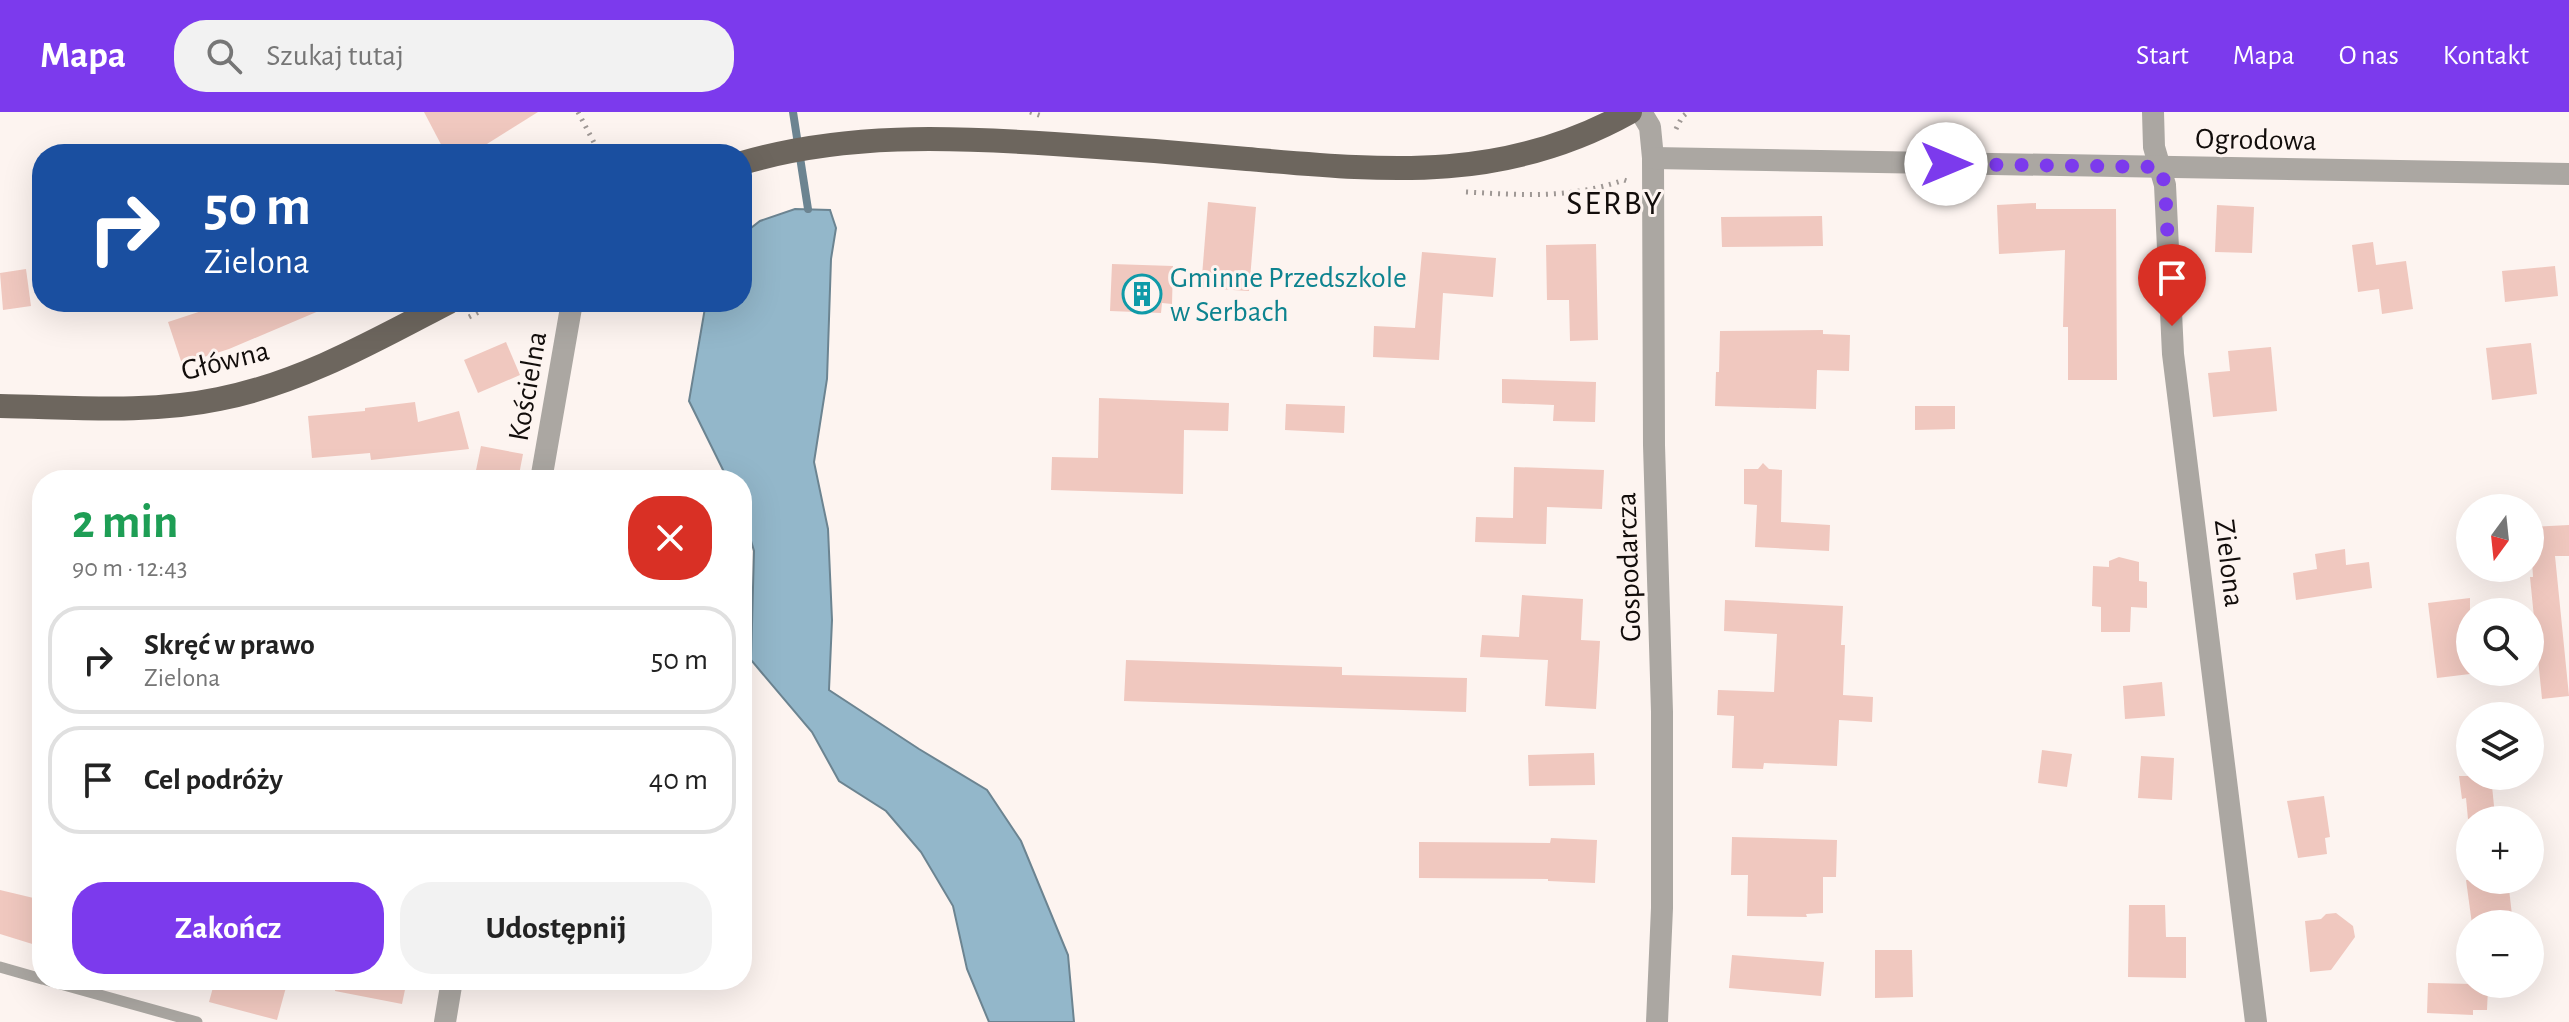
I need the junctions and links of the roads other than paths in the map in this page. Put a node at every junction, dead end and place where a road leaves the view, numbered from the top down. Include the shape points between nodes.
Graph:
1 (1630, 112) edge
2 (1641, 112) edge
3 (2153, 112) edge
4 (1653, 158) junction
5 (752, 160) edge
6 (2160, 167) junction
7 (2569, 174) edge
8 (429, 312) edge
9 (570, 312) edge
10 (0, 406) edge
11 (543, 470) edge
12 (0, 967) edge
13 (32, 976) edge
14 (83, 990) edge
15 (450, 990) edge
16 (197, 1022) edge
17 (445, 1022) edge
18 (1657, 1022) edge
19 (2256, 1022) edge

1 - 5 main road via 1540,152 1439,167 908,138 818,146
2 - 4 street, Gospodarcza via 1650,127
3 - 6 street, Zielona
4 - 6 street, Ogrodowa
4 - 18 street, Gospodarcza via 1662,712
6 - 7 street, Ogrodowa
6 - 19 street, Zielona via 2173,354
8 - 10 main road, Główna via 326,363 219,399 143,407
9 - 11 street, Kościelna
12 - 13 lane
14 - 16 lane
15 - 17 street

